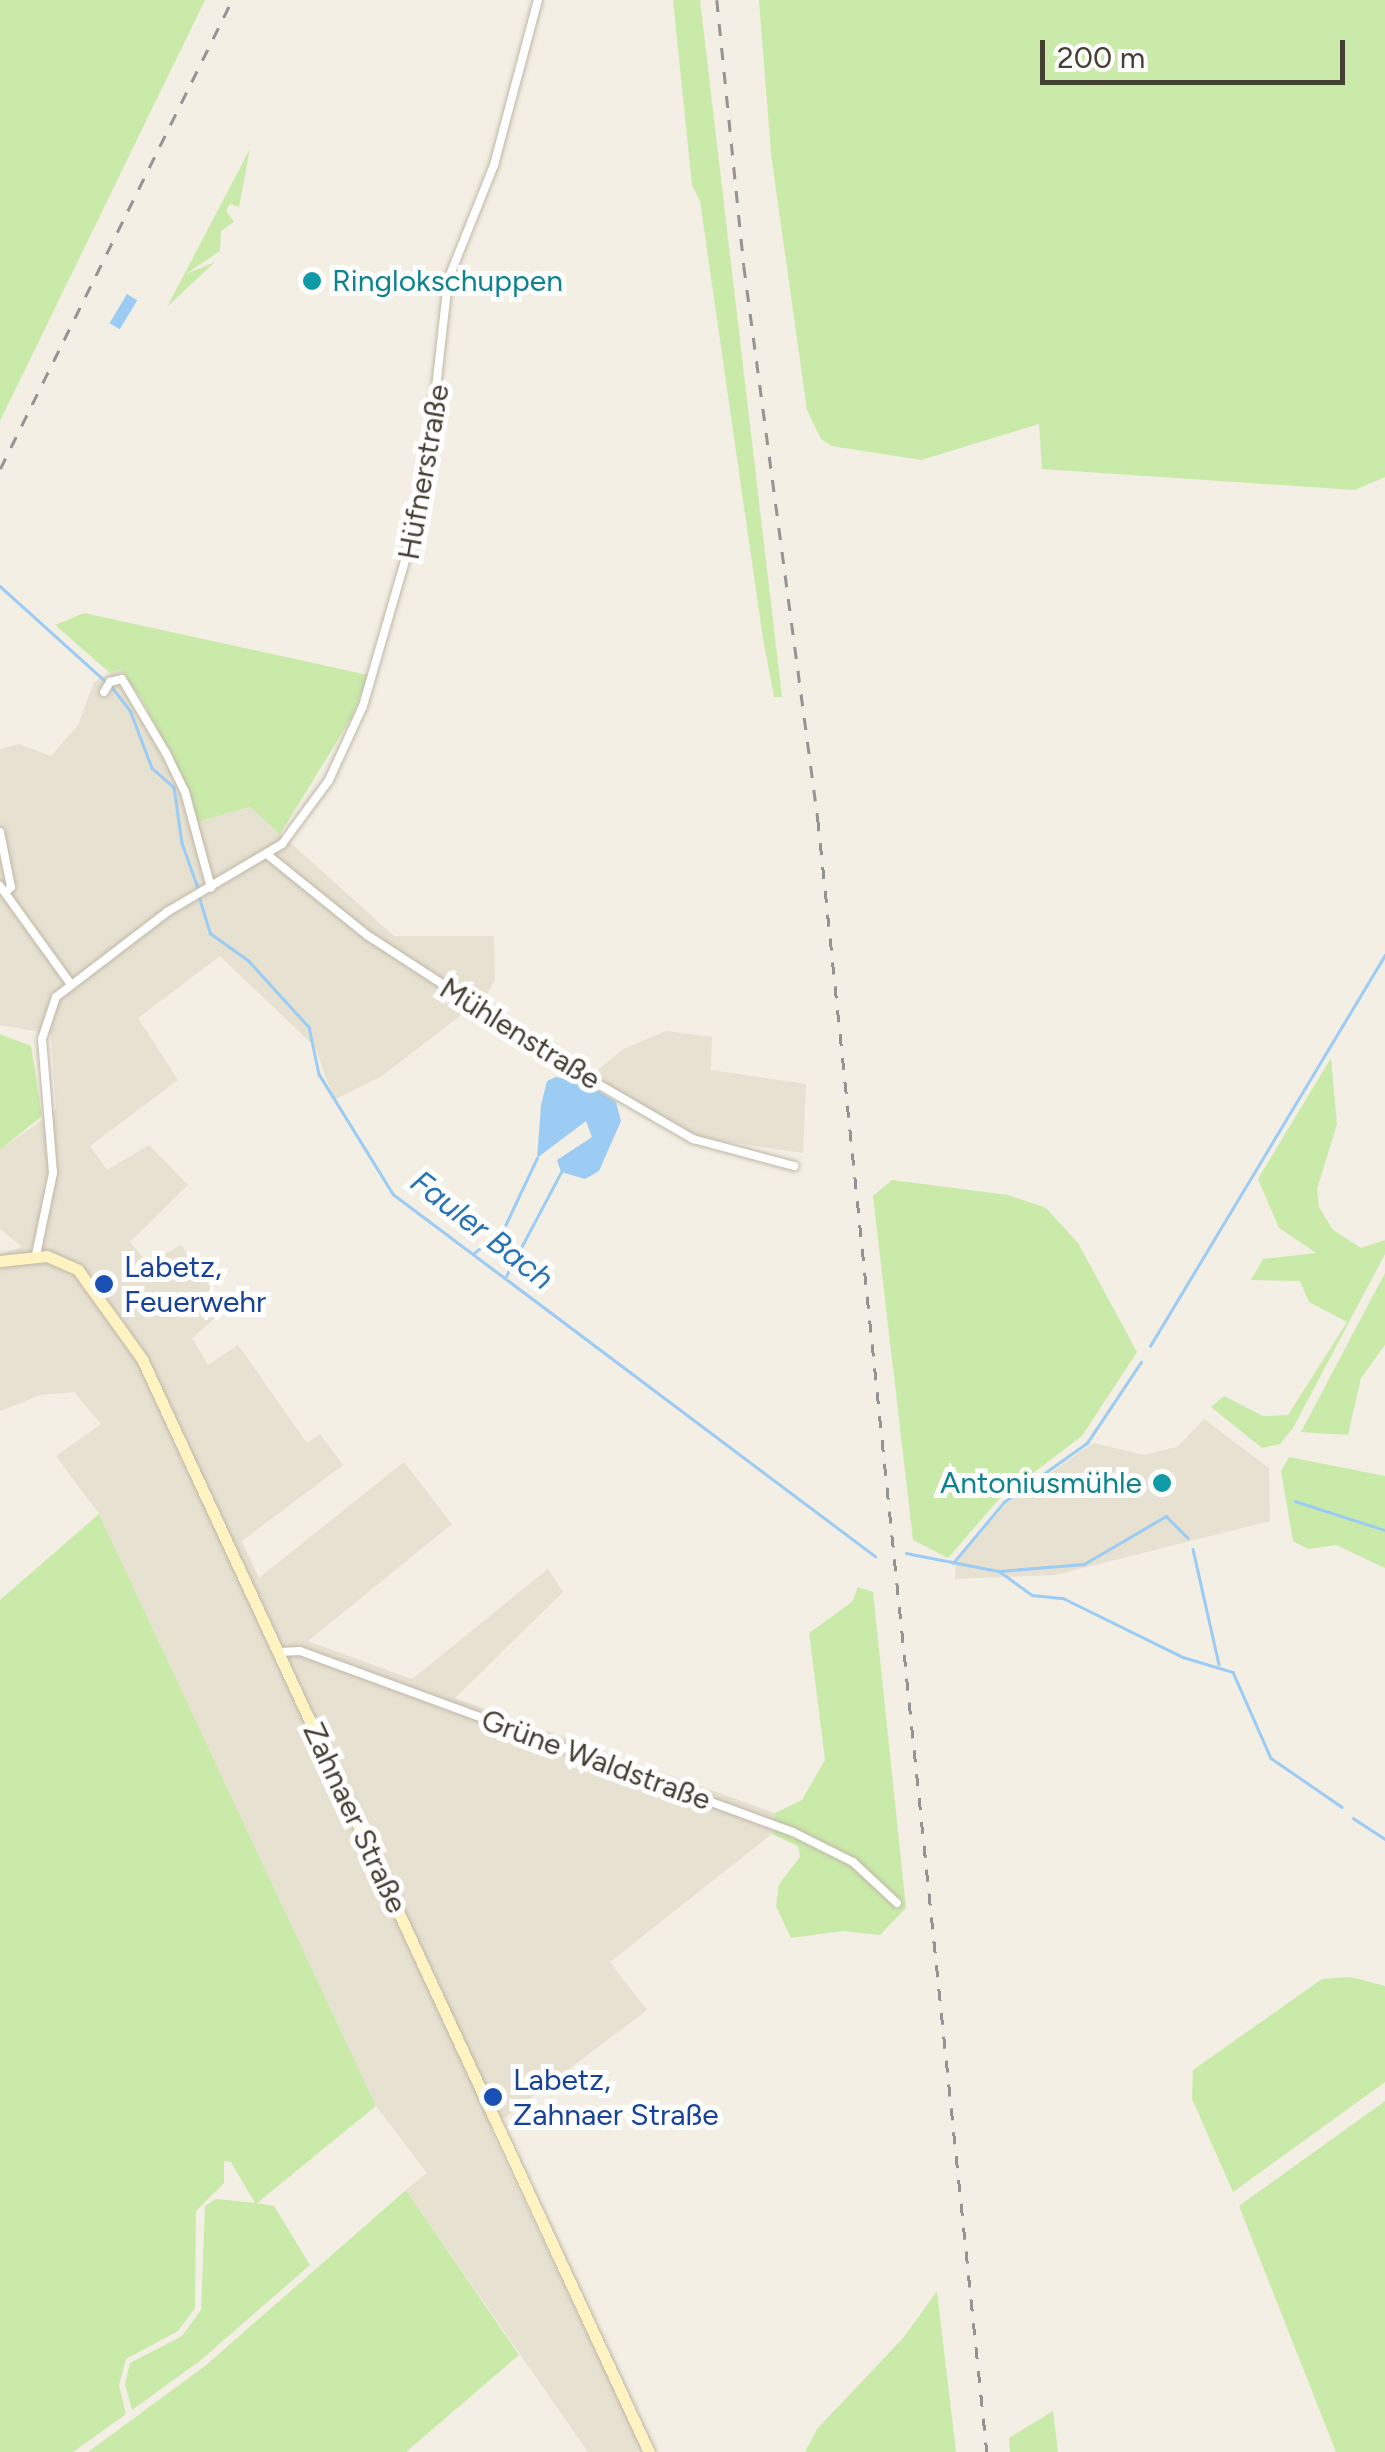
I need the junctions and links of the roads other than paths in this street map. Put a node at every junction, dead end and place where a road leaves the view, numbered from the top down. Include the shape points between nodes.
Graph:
1 (538, 0) edge
2 (104, 692) dead end
3 (0, 832) edge
4 (269, 856) junction
5 (3, 889) edge
6 (208, 890) junction
7 (70, 982) junction
8 (794, 1166) dead end
9 (36, 1255) junction
10 (0, 1261) edge
11 (279, 1652) junction
12 (897, 1903) dead end
13 (650, 2452) edge

1 - 4 street, Hüfnerstraße via 490,178 448,280 427,477 389,632 329,780
2 - 6 street via 122,680 166,752 185,792
3 - 5 street via 9,868
4 - 6 street, Hüfnerstraße
4 - 8 street, Mühlenstraße via 366,935 586,1077 703,1143
5 - 7 street
6 - 7 street, Hüfnerstraße
7 - 9 street, Hüfnerstraße via 51,1005 42,1039 53,1173
9 - 10 main road
9 - 11 main road, Zahnaer Straße via 78,1270 131,1338
11 - 12 street, Grüne Waldstraße via 300,1651 793,1832 853,1862
11 - 13 main road, Zahnaer Straße

